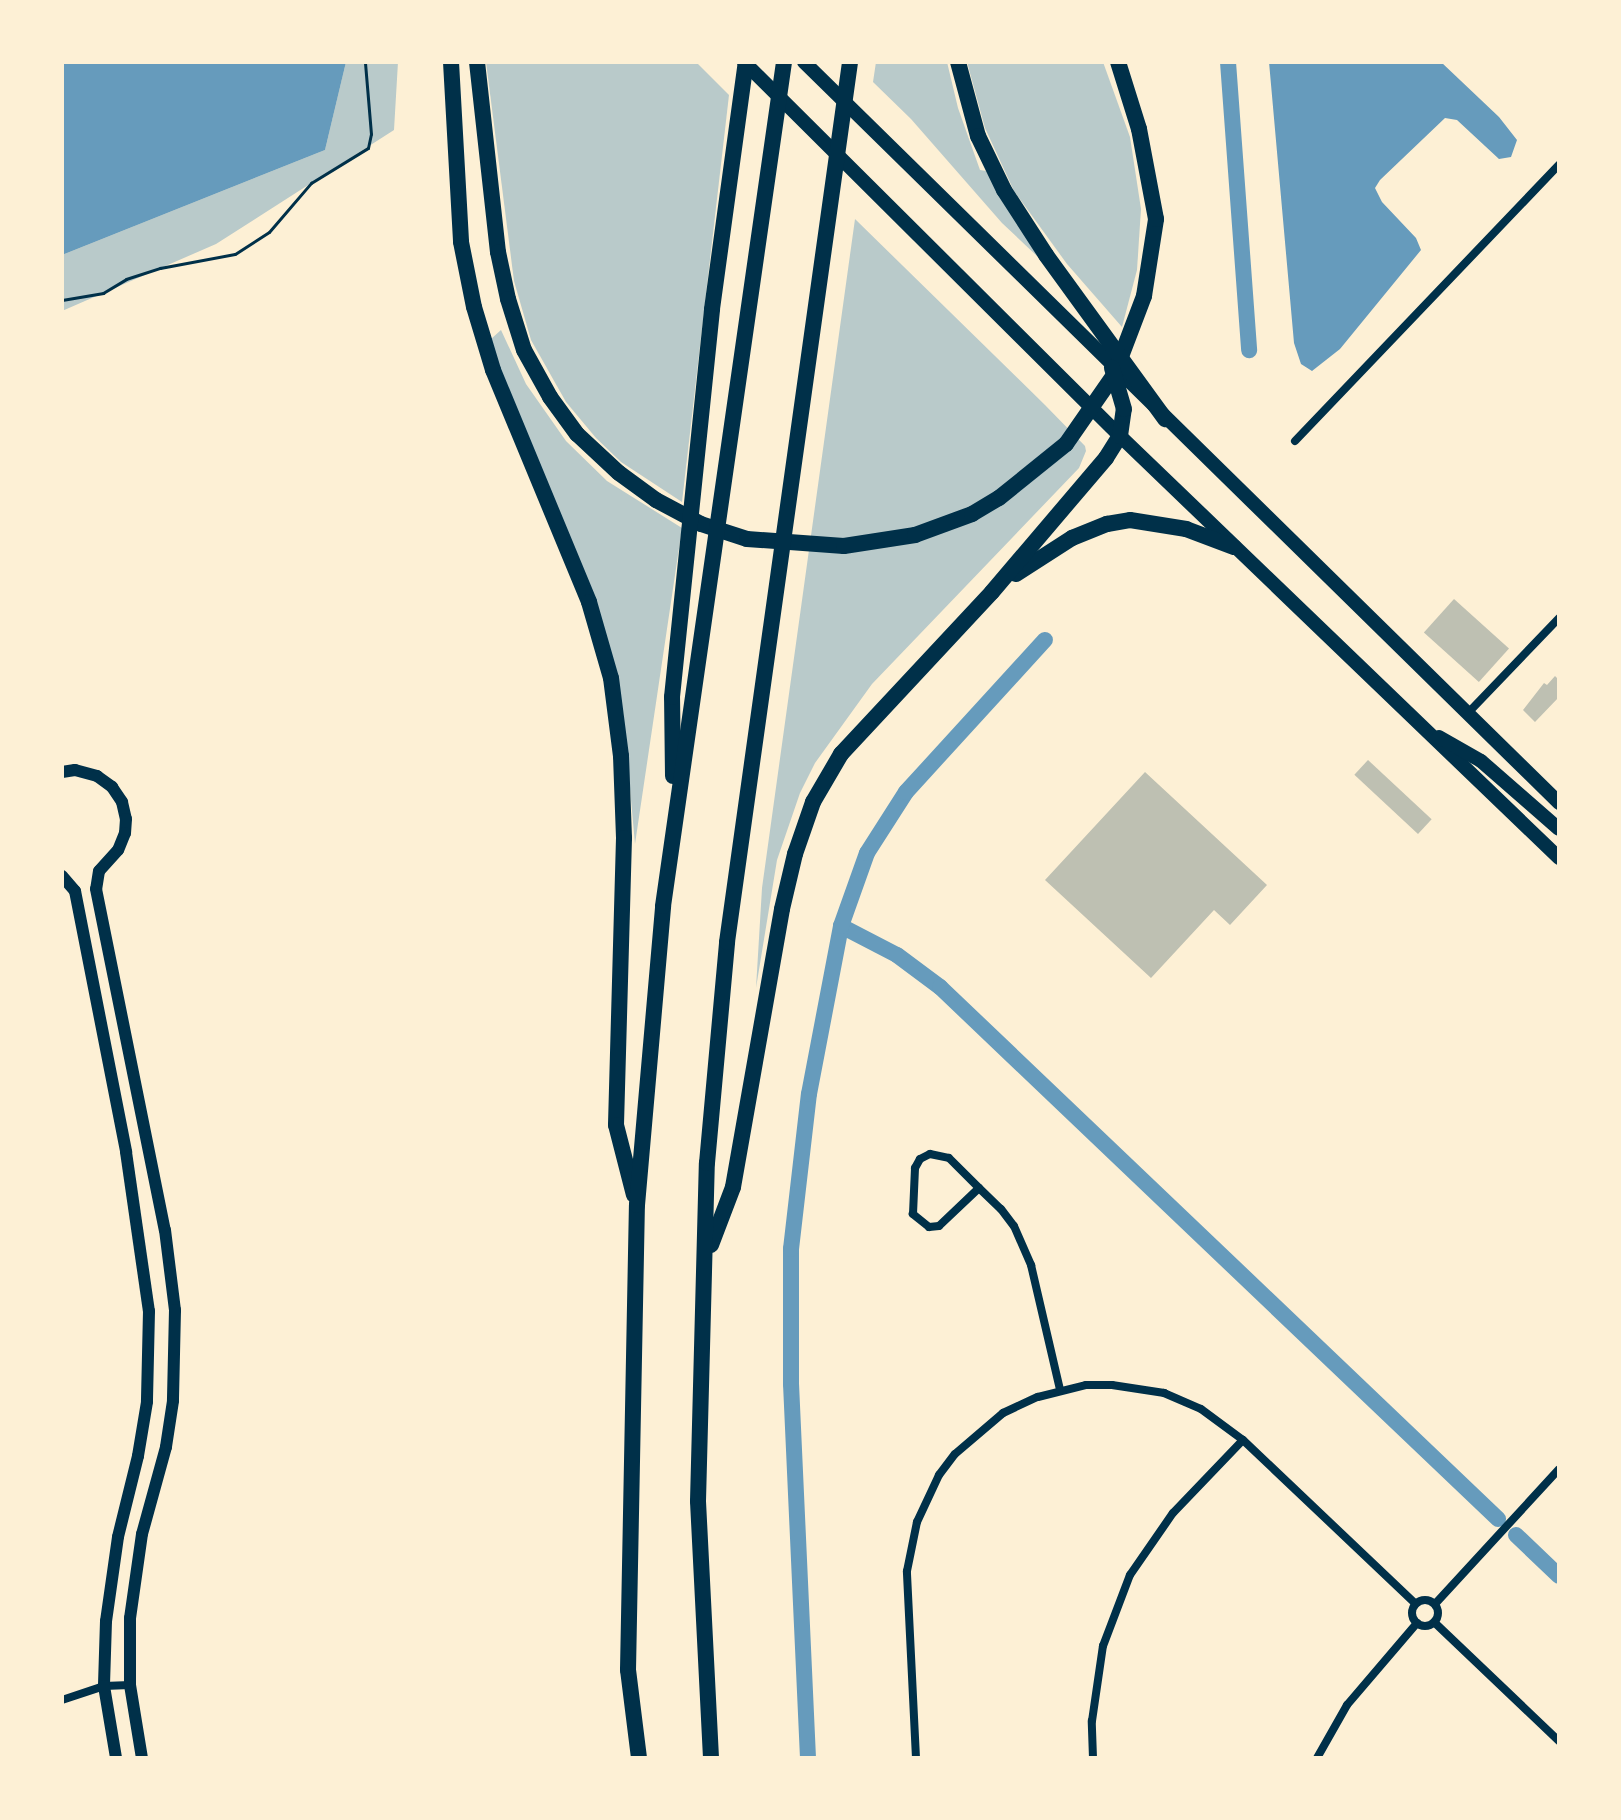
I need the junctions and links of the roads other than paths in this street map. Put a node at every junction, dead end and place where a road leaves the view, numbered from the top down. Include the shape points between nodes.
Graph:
1 (451, 62) edge
2 (477, 62) edge
3 (745, 62) edge
4 (784, 62) edge
5 (804, 62) edge
6 (850, 62) edge
7 (958, 62) edge
8 (1118, 62) edge
9 (1559, 165) edge
10 (1112, 368) junction
11 (1165, 419) junction
12 (1120, 436) junction
13 (1295, 441) dead end
14 (1234, 547) junction
15 (992, 592) junction
16 (1559, 618) edge
17 (1466, 715) junction
18 (1428, 733) junction
19 (62, 772) edge
20 (1559, 803) edge
21 (674, 828) junction
22 (1559, 829) edge
23 (1559, 858) edge
24 (62, 876) edge
25 (979, 1188) junction
26 (637, 1205) junction
27 (706, 1257) junction
28 (1060, 1390) junction
29 (1243, 1440) junction
30 (1559, 1469) edge
31 (1416, 1604) junction
32 (1435, 1604) junction
33 (1434, 1622) junction
34 (1417, 1623) junction
35 (130, 1685) junction
36 (104, 1686) junction
37 (62, 1700) edge
38 (1559, 1741) edge
39 (116, 1758) edge
40 (142, 1758) edge
41 (639, 1758) edge
42 (711, 1758) edge
43 (916, 1758) edge
44 (1093, 1758) edge
45 (1317, 1758) edge

1 - 26 highway via 461,242 474,307 493,370 589,602 611,678 624,838 616,1125
2 - 8 highway via 498,252 524,350 550,397 577,434 656,500 701,524 747,539 796,545 881,543 972,514 1046,463 1090,413 1120,363 1144,296 1156,219 1139,129
3 - 12 main road
3 - 21 highway via 712,309 672,697
4 - 21 highway
5 - 10 main road
6 - 27 highway via 727,942 707,1163
7 - 11 highway via 978,136 1004,190
9 - 13 street
10 - 11 main road
10 - 12 highway via 1124,409
11 - 17 main road
12 - 14 main road
12 - 15 highway
14 - 15 highway via 1154,522 1107,524 1072,538
14 - 18 main road
15 - 27 highway via 841,754 813,802 782,909 733,1187
16 - 17 street
17 - 20 main road
18 - 22 main road via 1481,761
18 - 23 main road
19 - 35 street via 97,776 112,787 126,819 122,841 99,871 96,889 165,1230 175,1310 166,1447 135,1568
21 - 26 highway
24 - 36 street via 75,891 126,1152 149,1311 147,1402 118,1537 106,1621
25 - 25 street via 949,1158 930,1154 915,1168 913,1214 919,1223 939,1226
25 - 28 street via 1001,1209 1024,1245
26 - 41 highway via 628,1670
27 - 42 highway via 698,1501
28 - 29 street via 1112,1385 1164,1393 1201,1409
28 - 43 street via 1003,1413 974,1435 939,1475 917,1522 907,1571
29 - 31 street
29 - 44 street via 1173,1513 1130,1575 1114,1610 1098,1671
30 - 32 street
31 - 32 street
31 - 34 street via 1412,1614
32 - 33 street
33 - 34 street
33 - 38 street
34 - 45 street via 1347,1705
35 - 36 street
35 - 40 street
36 - 37 street
36 - 39 street

